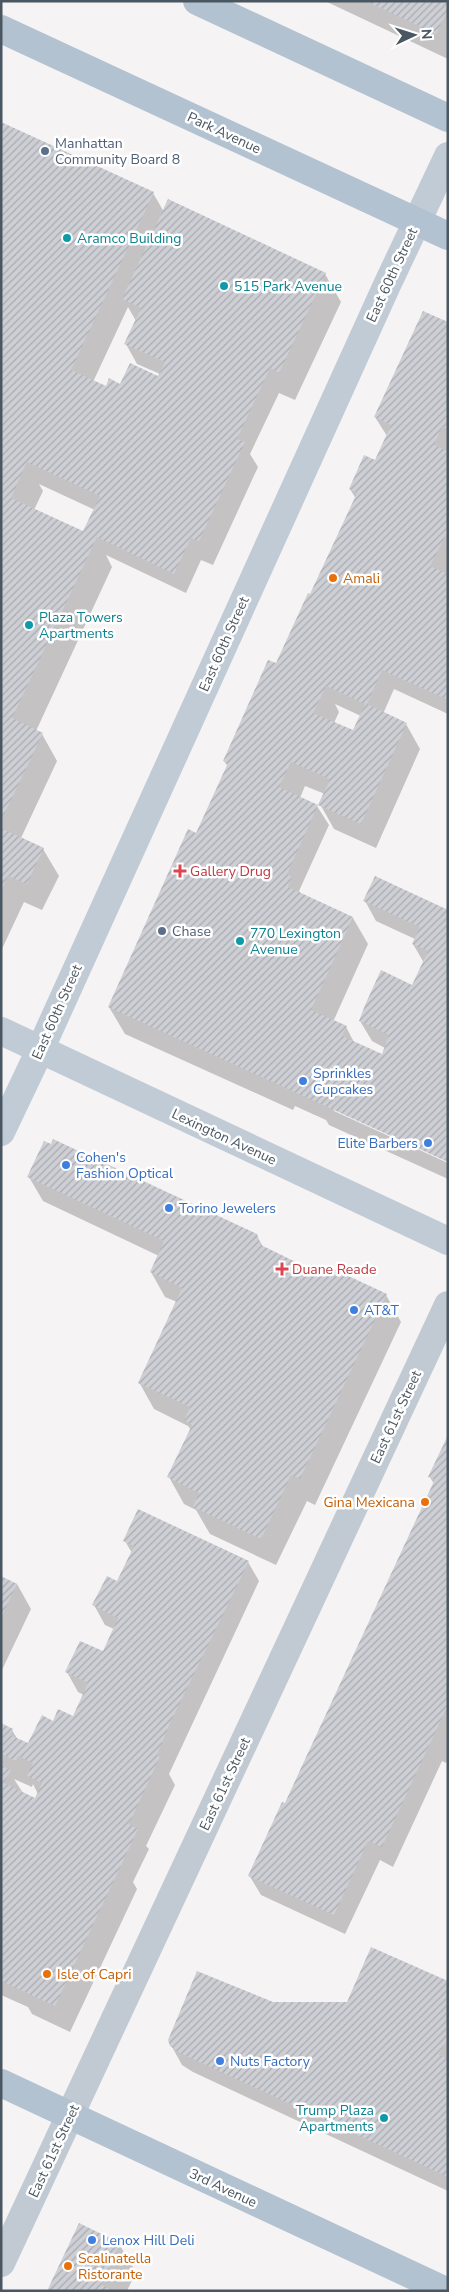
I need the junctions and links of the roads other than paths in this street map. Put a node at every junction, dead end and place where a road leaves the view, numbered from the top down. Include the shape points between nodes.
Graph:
1 (197, 1) edge
2 (1, 29) edge
3 (448, 118) edge
4 (448, 156) edge
5 (416, 222) junction
6 (448, 236) edge
7 (1, 1031) edge
8 (40, 1050) junction
9 (1, 1132) edge
10 (448, 1241) edge
11 (448, 1304) edge
12 (1, 2083) edge
13 (70, 2116) junction
14 (1, 2263) edge
15 (446, 2291) edge

1 - 3 main road
2 - 5 main road, Park Avenue
4 - 5 main road, East 60th Street
5 - 6 main road, Park Avenue
5 - 8 main road, East 60th Street
7 - 8 main road, Lexington Avenue
8 - 9 main road, East 60th Street
8 - 10 main road, Lexington Avenue
11 - 13 street, East 61st Street
12 - 13 main road, 3rd Avenue
13 - 14 street, East 61st Street
13 - 15 main road, 3rd Avenue

